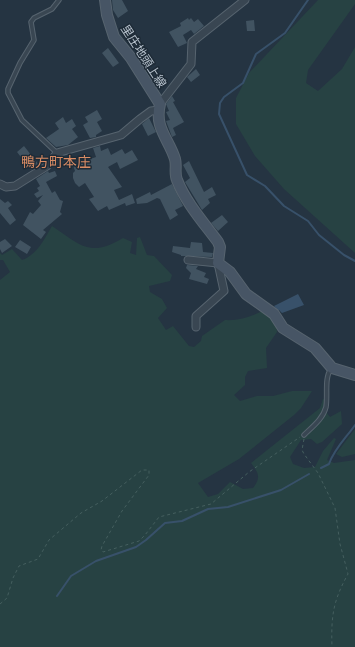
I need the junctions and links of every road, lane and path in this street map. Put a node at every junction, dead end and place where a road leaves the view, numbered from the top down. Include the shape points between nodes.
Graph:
1 (60, 0) edge
2 (105, 0) edge
3 (245, 0) edge
4 (160, 107) junction
5 (57, 153) junction
6 (0, 184) edge
7 (188, 260) dead end
8 (218, 263) junction
9 (196, 327) dead end
10 (332, 368) junction
11 (355, 375) edge
12 (304, 435) junction
13 (0, 604) edge
14 (332, 647) edge

1 - 5 lane via 52,9 31,22 34,40 8,89 22,120
2 - 4 main road, 里庄地頭上線 via 114,36 131,58
3 - 4 street via 192,42 191,64
4 - 5 street via 121,135
4 - 8 main road, 里庄地頭上線 via 161,132 176,160 177,180 186,198 218,242
5 - 6 street via 47,166 15,186 6,187
7 - 8 street
8 - 9 street via 224,291 196,316
8 - 10 main road via 230,272 246,294 274,314 283,328 314,348
10 - 11 main road
10 - 12 lane via 329,371 324,411
12 - 13 path via 249,472 211,504 160,517 139,541 103,552 102,546 122,511 149,475 149,470 142,470 102,501 80,512 49,540 38,558 19,566 7,598
12 - 14 path via 302,450 318,473 335,508 340,544 348,574 336,595

